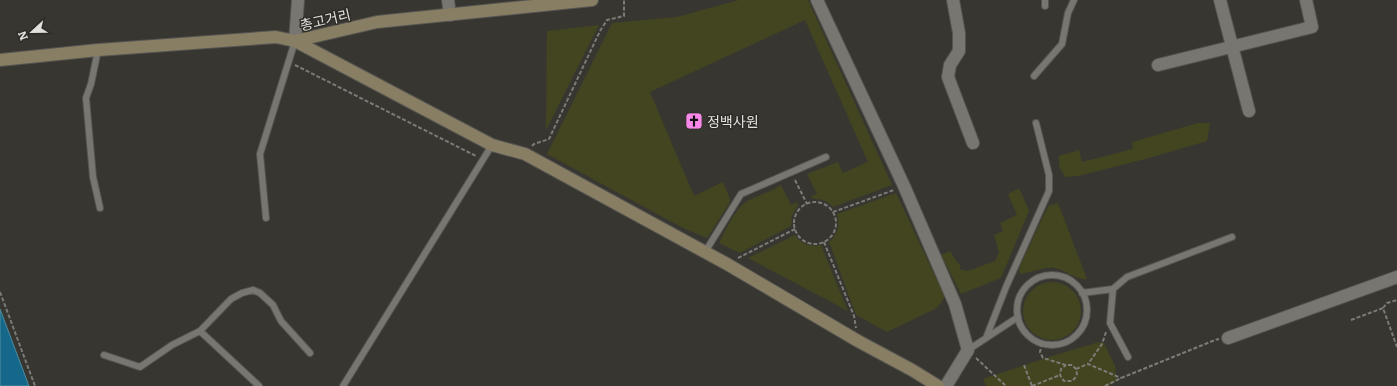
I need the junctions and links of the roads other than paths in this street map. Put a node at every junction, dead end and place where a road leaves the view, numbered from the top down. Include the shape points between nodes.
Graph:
1 (298, 0) edge
2 (448, 0) edge
3 (592, 0) edge
4 (817, 0) edge
5 (953, 0) edge
6 (1074, 0) edge
7 (1220, 0) edge
8 (1306, 0) edge
9 (450, 15) junction
10 (295, 41) junction
11 (1232, 46) junction
12 (98, 50) junction
13 (0, 60) edge
14 (1158, 65) dead end
15 (1034, 76) dead end
16 (1249, 111) dead end
17 (1036, 124) dead end
18 (973, 143) dead end
19 (492, 145) junction
20 (826, 157) dead end
21 (100, 208) dead end
22 (266, 218) dead end
23 (1232, 237) dead end
24 (705, 252) junction
25 (1397, 277) edge
26 (1113, 289) junction
27 (1082, 293) junction
28 (1018, 317) junction
29 (200, 331) junction
30 (986, 338) junction
31 (1228, 338) road end
32 (968, 350) junction
33 (310, 352) dead end
34 (104, 355) dead end
35 (1128, 357) dead end
36 (259, 386) edge
37 (343, 386) edge
38 (938, 386) edge
39 (946, 386) edge

1 - 10 street
2 - 9 street
3 - 9 street, 총고거리
4 - 32 street via 904,186 955,304
5 - 18 street via 960,33 959,51 950,65 948,77
6 - 15 lane via 1068,13 1062,44
7 - 11 street
8 - 11 street via 1312,27
9 - 10 street, 총고거리 via 377,22
10 - 12 street, 총고거리 via 276,37
10 - 19 street
10 - 22 lane via 260,154
11 - 14 street
11 - 16 street
12 - 13 street, 총고거리
12 - 21 lane via 86,98 93,177
17 - 30 lane via 1049,175 1049,191
19 - 24 street via 525,154
19 - 37 lane
20 - 24 lane via 741,194
23 - 26 lane via 1127,277
24 - 38 street
25 - 31 street
26 - 27 lane
26 - 35 lane via 1110,322
27 - 28 lane via 1076,285 1063,278 1040,278 1024,289 1017,307
27 - 28 lane via 1086,302 1085,323 1080,332 1064,343 1053,345 1035,340 1021,326
28 - 30 lane
29 - 33 lane via 231,298 253,290 272,305 281,321
29 - 34 lane via 172,345 140,367
29 - 36 lane
30 - 32 lane
32 - 39 street

